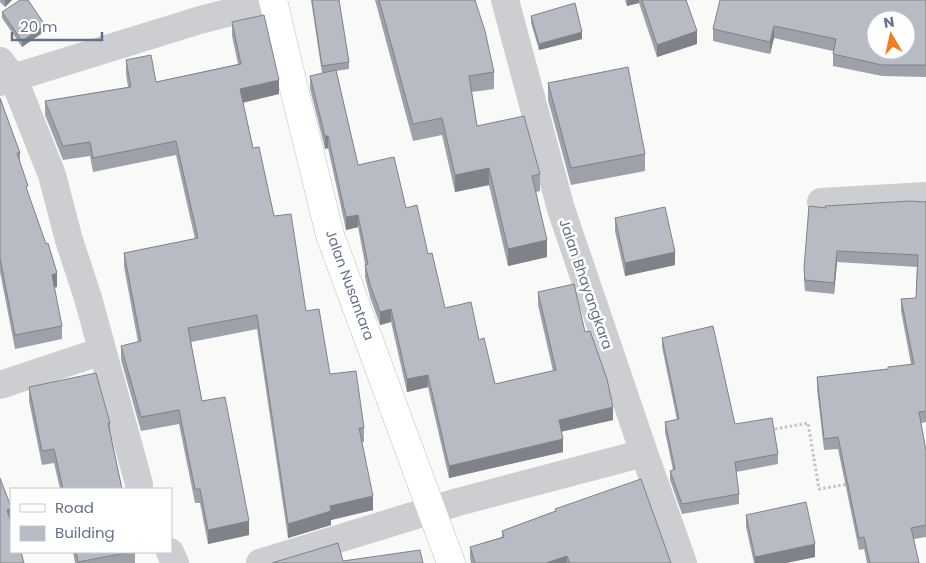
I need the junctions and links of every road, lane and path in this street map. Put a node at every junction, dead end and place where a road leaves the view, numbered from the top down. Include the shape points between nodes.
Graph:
1 (505, 0) edge
2 (274, 1) edge
3 (4, 73) edge
4 (926, 196) edge
5 (821, 202) dead end
6 (102, 350) junction
7 (0, 384) edge
8 (769, 430) edge
9 (644, 453) junction
10 (858, 482) edge
11 (139, 484) dead end
12 (433, 510) junction
13 (260, 563) edge
14 (451, 563) edge
15 (683, 563) edge

1 - 9 street, Jalan Bhayangkara via 561,209
2 - 3 street
2 - 12 main road, Jalan Nusantara via 330,235
3 - 6 street via 52,175
4 - 5 street
6 - 7 street
6 - 11 street
8 - 10 path via 808,423 819,489
9 - 12 street
9 - 15 street, Jalan Bhayangkara
12 - 13 street
12 - 14 main road, Jalan Nusantara

